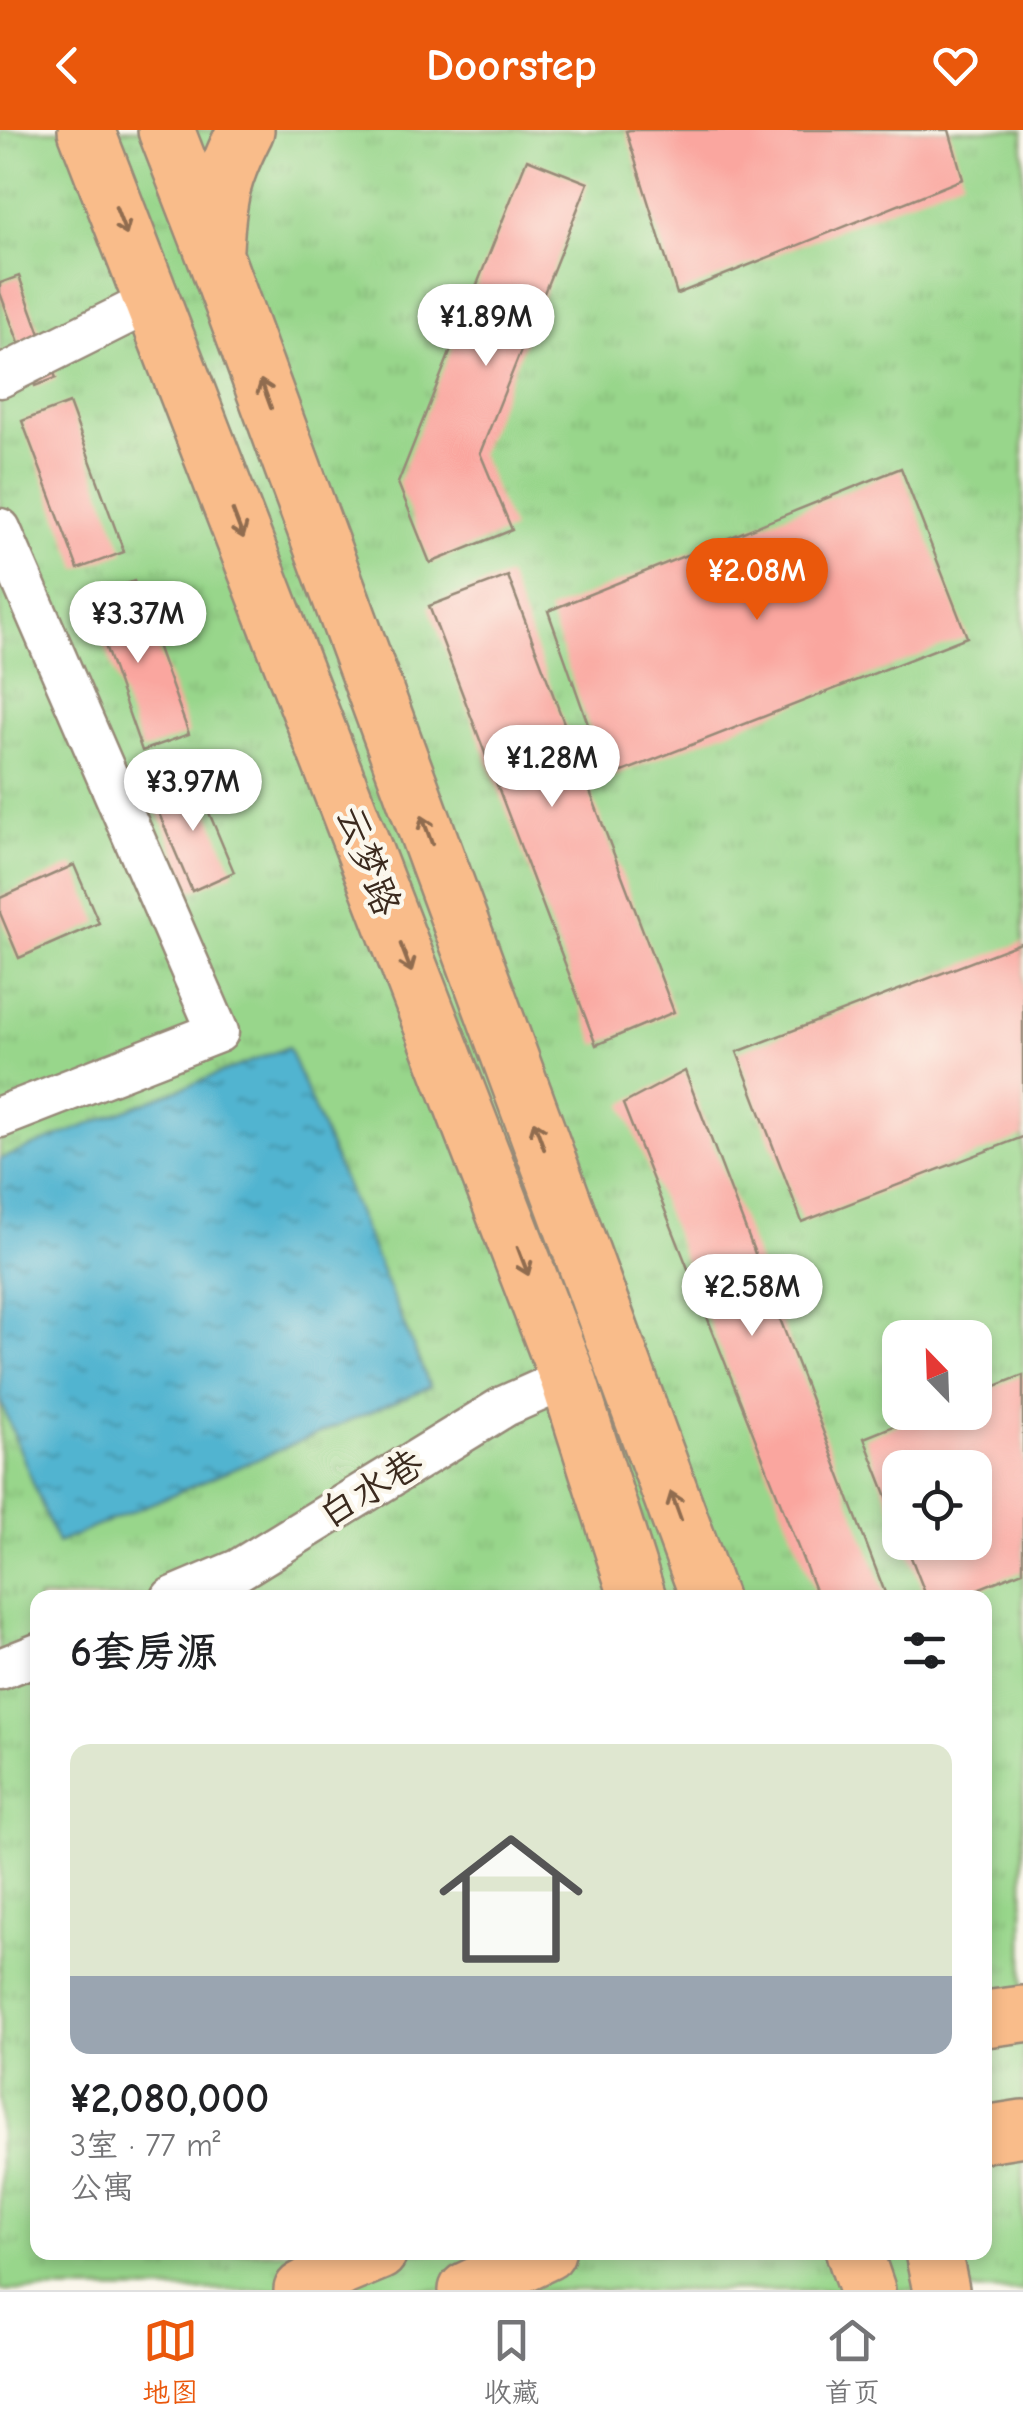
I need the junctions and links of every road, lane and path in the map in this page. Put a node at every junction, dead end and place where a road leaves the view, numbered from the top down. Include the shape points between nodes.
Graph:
1 (86, 130) edge
2 (166, 130) edge
3 (246, 130) edge
4 (215, 256) junction
5 (152, 301) junction
6 (0, 377) edge
7 (0, 529) edge
8 (0, 1117) edge
9 (568, 1378) junction
10 (191, 1590) edge
11 (635, 1590) edge
12 (706, 1590) edge
13 (30, 1657) edge
14 (0, 1669) edge
15 (1023, 2014) edge
16 (992, 2018) edge
17 (1023, 2128) edge
18 (992, 2133) edge
19 (361, 2260) edge
20 (530, 2260) edge
21 (857, 2260) edge
22 (935, 2260) edge
23 (302, 2290) edge
24 (467, 2290) edge
25 (867, 2290) edge
26 (941, 2290) edge

1 -> 5 main road, 云梦路
2 - 4 main road
3 - 4 main road via 217,204
12 -> 4 main road
5 - 6 street
5 -> 9 main road, 云梦路
7 - 8 street via 218,1032
9 - 10 street, 白水巷 via 505,1406 238,1570
9 - 11 main road, 云梦路
13 - 14 street
15 - 16 main road
17 - 18 main road
19 - 23 main road
20 - 24 main road
21 - 25 main road
22 - 26 main road

